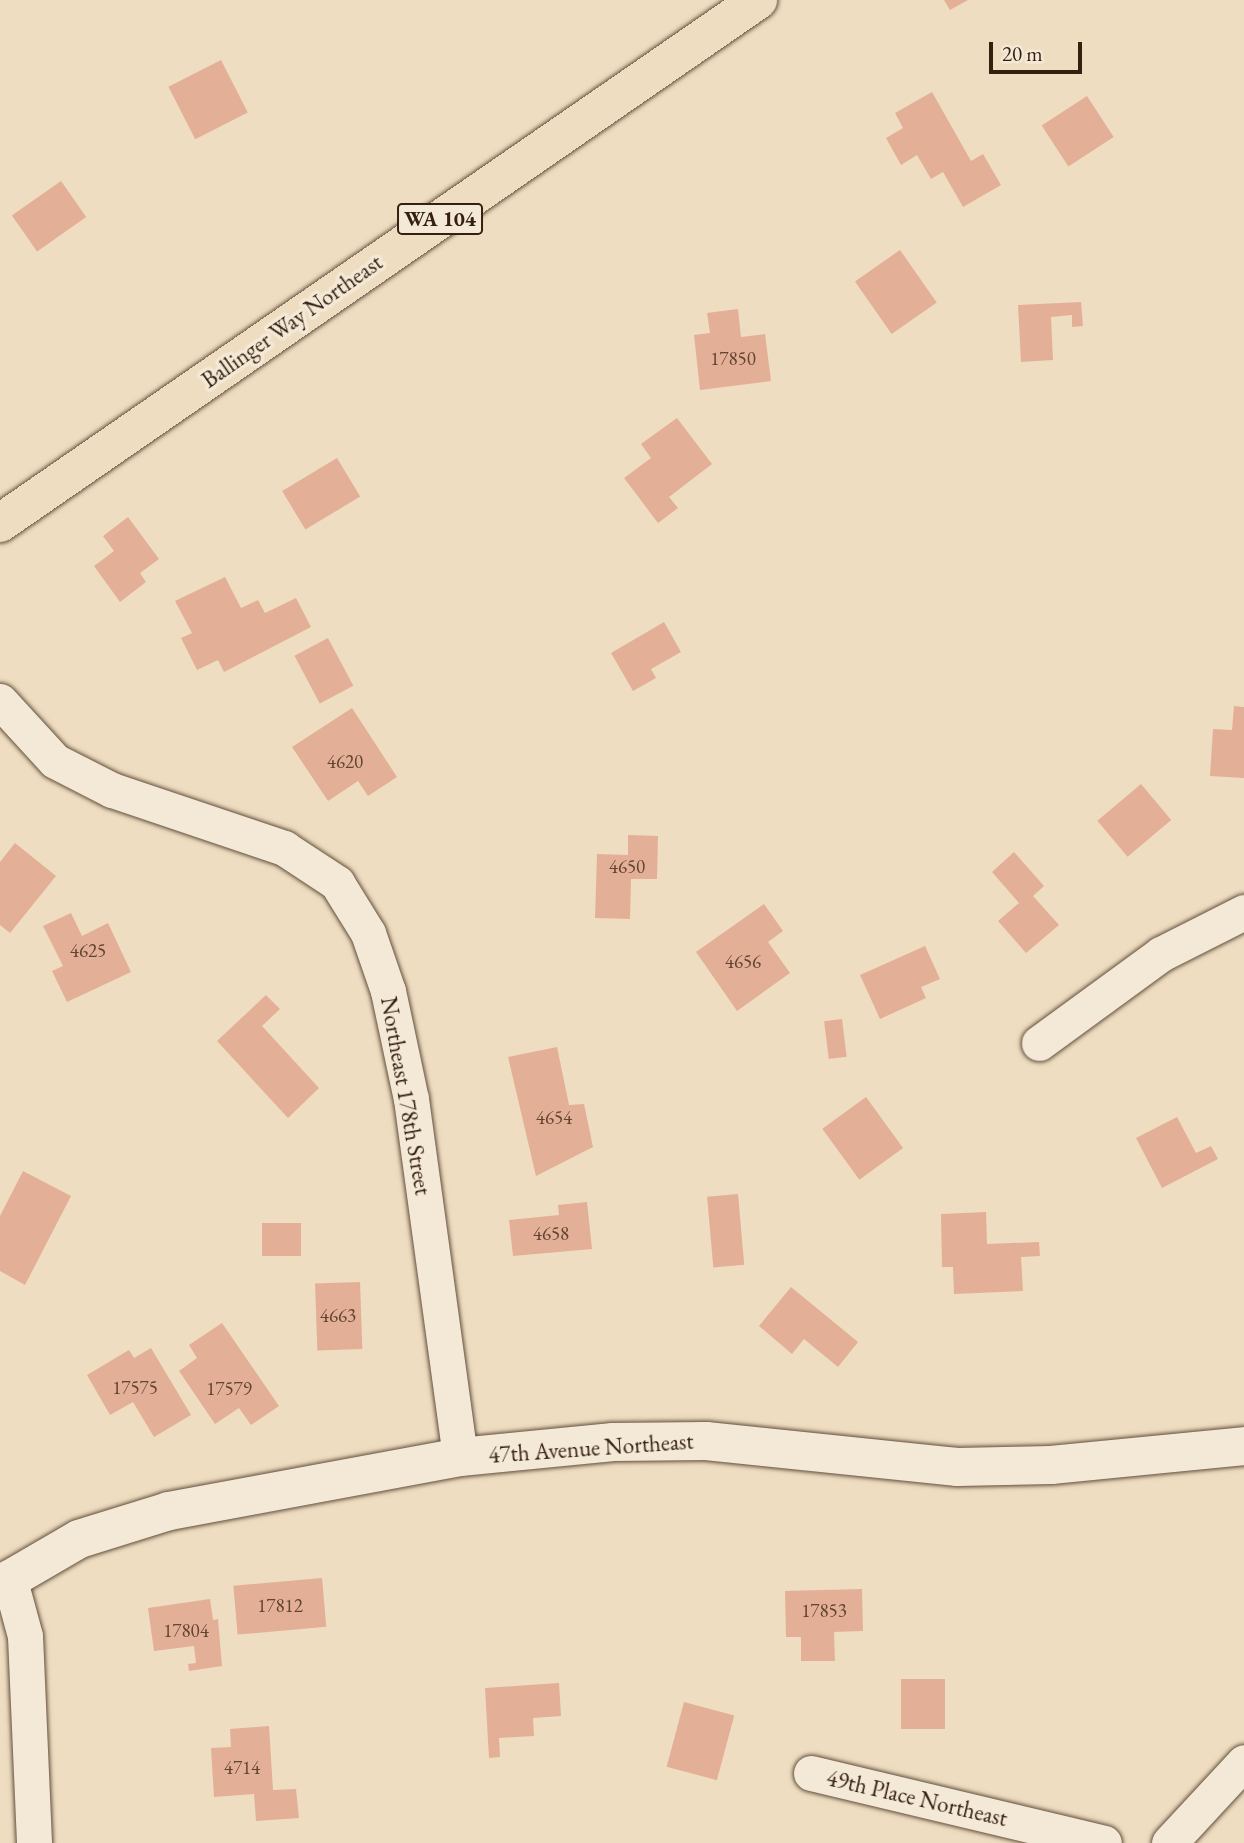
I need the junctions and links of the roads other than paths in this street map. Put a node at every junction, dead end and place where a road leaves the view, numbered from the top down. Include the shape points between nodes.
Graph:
1 (758, 0) edge
2 (0, 523) edge
3 (0, 701) edge
4 (1244, 912) edge
5 (1039, 1043) dead end
6 (1244, 1446) edge
7 (460, 1457) junction
8 (5, 1581) edge
9 (1244, 1762) edge
10 (811, 1773) dead end
11 (34, 1843) edge
12 (1104, 1843) edge
13 (1169, 1843) edge

1 - 2 main road, Ballinger Way Northeast / WA 104
3 - 7 street, Northeast 178th Street via 55,761 111,790 284,848 337,883 368,933 388,991 405,1072
4 - 5 street via 1161,954
6 - 7 street, 47th Avenue Northeast via 1051,1465 985,1466 706,1441 613,1442
7 - 8 street, 47th Avenue Northeast via 169,1511 79,1539
8 - 11 street via 25,1636
9 - 13 street
10 - 12 street, 49th Place Northeast

